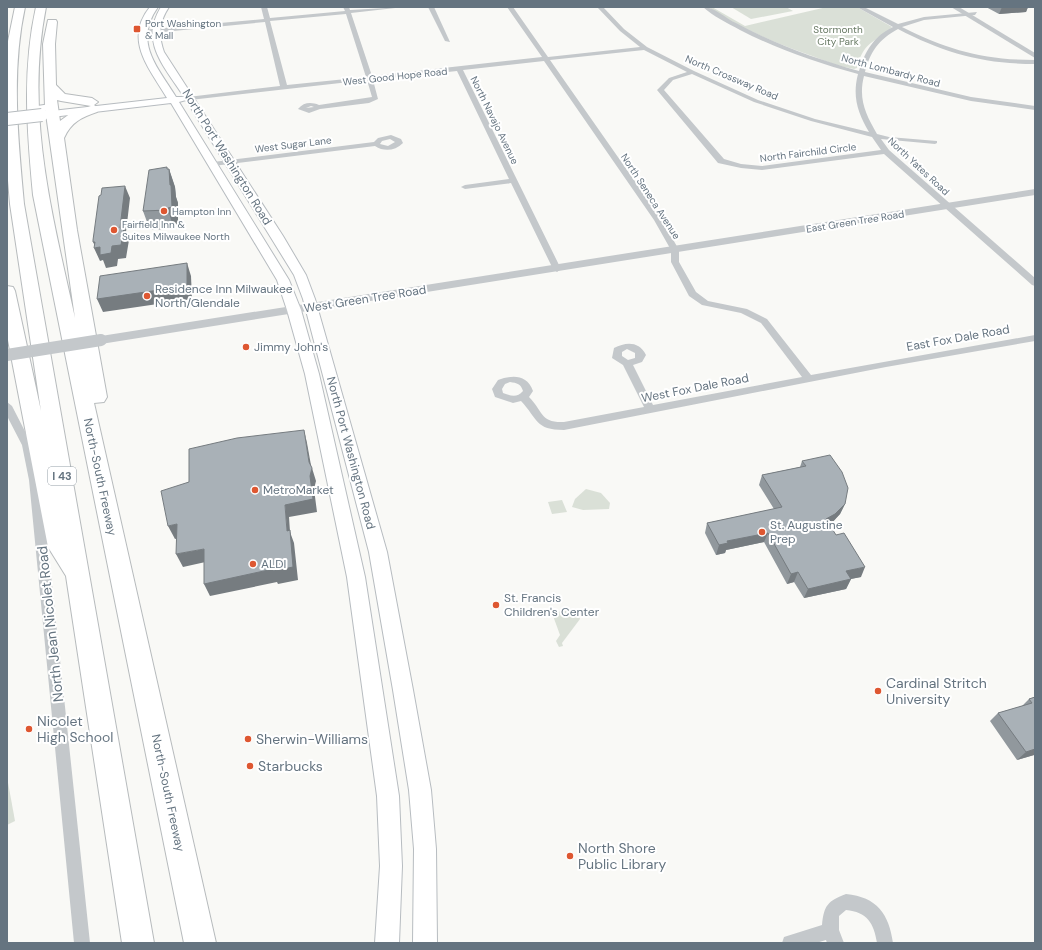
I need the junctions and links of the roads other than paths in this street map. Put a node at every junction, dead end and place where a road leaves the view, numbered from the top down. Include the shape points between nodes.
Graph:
1 (20, 7) edge
2 (154, 7) edge
3 (165, 7) edge
4 (264, 7) edge
5 (401, 7) edge
6 (431, 7) edge
7 (510, 7) edge
8 (600, 7) edge
9 (706, 7) edge
10 (860, 7) edge
11 (954, 7) edge
12 (48, 9) edge
13 (347, 10) edge
14 (965, 10) edge
15 (266, 20) junction
16 (898, 26) junction
17 (155, 31) junction
18 (1006, 31) junction
19 (142, 32) junction
20 (995, 32) junction
21 (448, 41) dead end
22 (645, 48) junction
23 (1035, 48) edge
24 (1035, 56) edge
25 (545, 59) junction
26 (1035, 62) edge
27 (167, 63) junction
28 (153, 66) junction
29 (459, 69) junction
30 (692, 72) junction
31 (861, 73) junction
32 (174, 74) junction
33 (160, 77) junction
34 (370, 78) junction
35 (50, 86) junction
36 (284, 88) junction
37 (171, 96) junction
38 (188, 96) junction
39 (92, 105) junction
40 (317, 107) dead end
41 (1035, 108) edge
42 (47, 111) junction
43 (7, 113) edge
44 (7, 119) edge
45 (872, 134) junction
46 (57, 138) junction
47 (935, 142) dead end
48 (376, 144) dead end
49 (886, 152) junction
50 (230, 162) junction
51 (213, 164) junction
52 (513, 181) junction
53 (465, 186) dead end
54 (246, 187) junction
55 (228, 190) junction
56 (1035, 192) edge
57 (947, 206) junction
58 (675, 250) junction
59 (557, 269) junction
60 (300, 275) junction
61 (282, 280) junction
62 (1035, 282) edge
63 (7, 291) edge
64 (303, 309) junction
65 (1035, 338) edge
66 (7, 355) edge
67 (627, 363) dead end
68 (886, 364) joint
69 (809, 379) junction
70 (523, 397) dead end
71 (7, 406) edge
72 (650, 410) junction
73 (110, 520) junction
74 (78, 573) junction
75 (833, 937) edge
76 (82, 943) edge
77 (138, 943) edge
78 (200, 943) edge
79 (387, 943) edge
80 (425, 943) edge
81 (790, 943) edge
82 (885, 943) edge

1 - 74 highway, I 43 via 15,26 11,98 17,204
2 - 19 main road, North Port Washington Road via 145,18
3 - 17 main road
4 - 15 street
5 - 13 street
6 - 21 street
7 - 25 street, North Seneca Avenue
8 - 22 street, North Crossway Road via 622,30
9 - 31 street, North Lombardy Road via 758,36 803,55
10 - 16 street
11 - 14 street
12 - 35 highway
12 - 73 highway, North-South Freeway via 37,30 31,84 40,195
13 - 15 street
13 - 34 street
14 - 16 street, North Yates Road
14 - 18 street
14 - 20 street
15 - 17 street
15 - 36 street
16 - 26 street via 935,45 979,59
16 - 31 street, North Yates Road via 874,44
17 - 19 street
17 - 27 main road, North Port Washington Road via 155,40
18 - 20 street
18 - 23 street
19 - 28 main road, North Port Washington Road via 143,47
20 - 24 street
22 - 25 street, West Good Hope Road
22 - 30 street, North Crossway Road
25 - 29 street, West Good Hope Road
25 - 58 street, North Seneca Avenue via 658,220
27 - 28 main road
27 - 32 main road, North Port Washington Road
28 - 33 main road, North Port Washington Road
29 - 34 street, West Good Hope Road
29 - 52 street, North Navajo Avenue
30 - 45 street, North Crossway Road via 756,100 813,120
30 - 49 street, North Fairchild Circle via 672,79 660,90 721,161 762,168
31 - 41 street, North Lombardy Road via 968,99
31 - 45 street, North Yates Road via 858,98
32 - 33 main road
32 - 38 main road, North Port Washington Road
33 - 37 main road, North Port Washington Road
34 - 36 street, West Good Hope Road
34 - 40 street via 375,99
35 - 39 highway via 61,97
35 - 42 highway
36 - 38 street, West Good Hope Road
37 - 38 main road, West Good Hope Road
37 - 39 main road, West Good Hope Road
37 - 51 main road, North Port Washington Road
38 - 50 main road, North Port Washington Road
39 - 42 main road, West Good Hope Road
39 - 46 highway via 63,124
42 - 43 main road, West Good Hope Road
42 - 44 main road, West Good Hope Road, bridge
42 - 46 highway
45 - 47 street, North Crossway Road via 889,139
45 - 49 street, North Yates Road
46 - 73 highway via 68,230 111,478
48 - 50 street, West Sugar Lane
49 - 57 street, North Yates Road
50 - 51 street, West Sugar Lane
50 - 54 main road, North Port Washington Road
51 - 55 main road, North Port Washington Road
52 - 53 street, North Navajo Avenue
52 - 59 street, North Navajo Avenue
54 - 55 main road
54 - 60 main road, North Port Washington Road
55 - 61 main road, North Port Washington Road
56 - 57 street, East Green Tree Road
57 - 58 street, East Green Tree Road
57 - 62 street, North Yates Road
58 - 59 street, West Green Tree Road
58 - 69 street, North Seneca Avenue via 675,262 694,296 705,303 744,311 764,321
59 - 64 street, West Green Tree Road
60 - 61 main road
60 - 64 main road, North Port Washington Road
61 - 64 main road, North Port Washington Road
63 - 74 highway via 58,547
64 - 66 street, West Green Tree Road, bridge
64 - 79 main road, North Port Washington Road via 312,374 353,564 384,765 390,817 391,866
64 - 80 main road, North Port Washington Road via 378,552 420,790 424,849
65 - 68 street, East Fox Dale Road
67 - 72 street
68 - 69 street, West Fox Dale Road
69 - 72 street, West Fox Dale Road
70 - 72 street, West Fox Dale Road via 536,417 552,426
71 - 76 street, North Jean Nicolet Road via 27,446 35,480
73 - 78 highway, North-South Freeway
74 - 77 highway, I 43
75 - 81 street
75 - 82 street via 830,921 832,913 836,907 850,901 858,902 875,913 885,933

